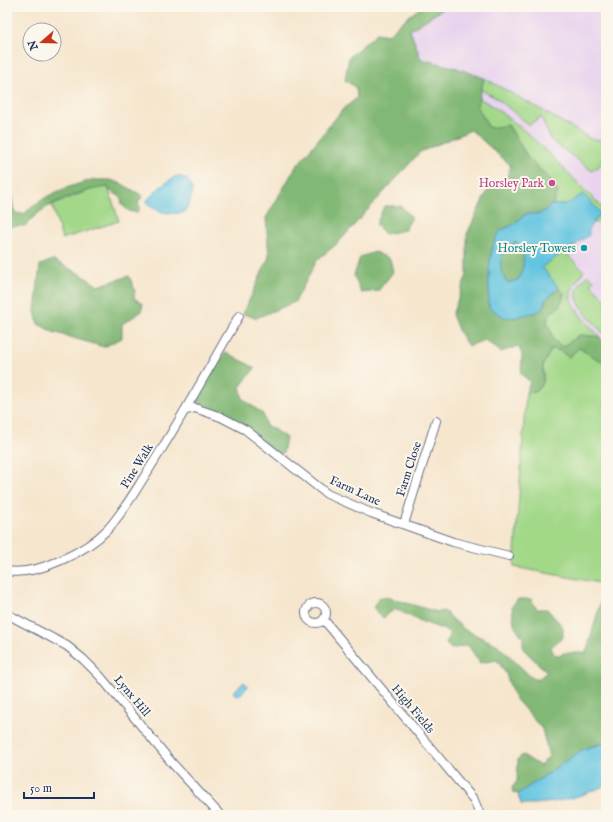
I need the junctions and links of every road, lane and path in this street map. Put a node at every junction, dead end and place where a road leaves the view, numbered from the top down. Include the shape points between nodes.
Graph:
1 (239, 316) dead end
2 (186, 410) junction
3 (436, 421) dead end
4 (404, 524) junction
5 (509, 556) dead end
6 (7, 571) edge
7 (7, 614) edge
8 (324, 620) dead end
9 (220, 815) edge
10 (480, 815) edge

1 - 2 street, Pine Walk
2 - 4 street, Farm Lane via 195,408 221,417 246,430 327,494 370,513
2 - 6 street, Pine Walk via 120,514 107,530 91,543 49,566
3 - 4 street, Farm Close
4 - 5 street, Farm Lane via 453,542
7 - 9 street, Lynx Hill via 67,646 83,659
8 - 10 street, High Fields via 474,800

